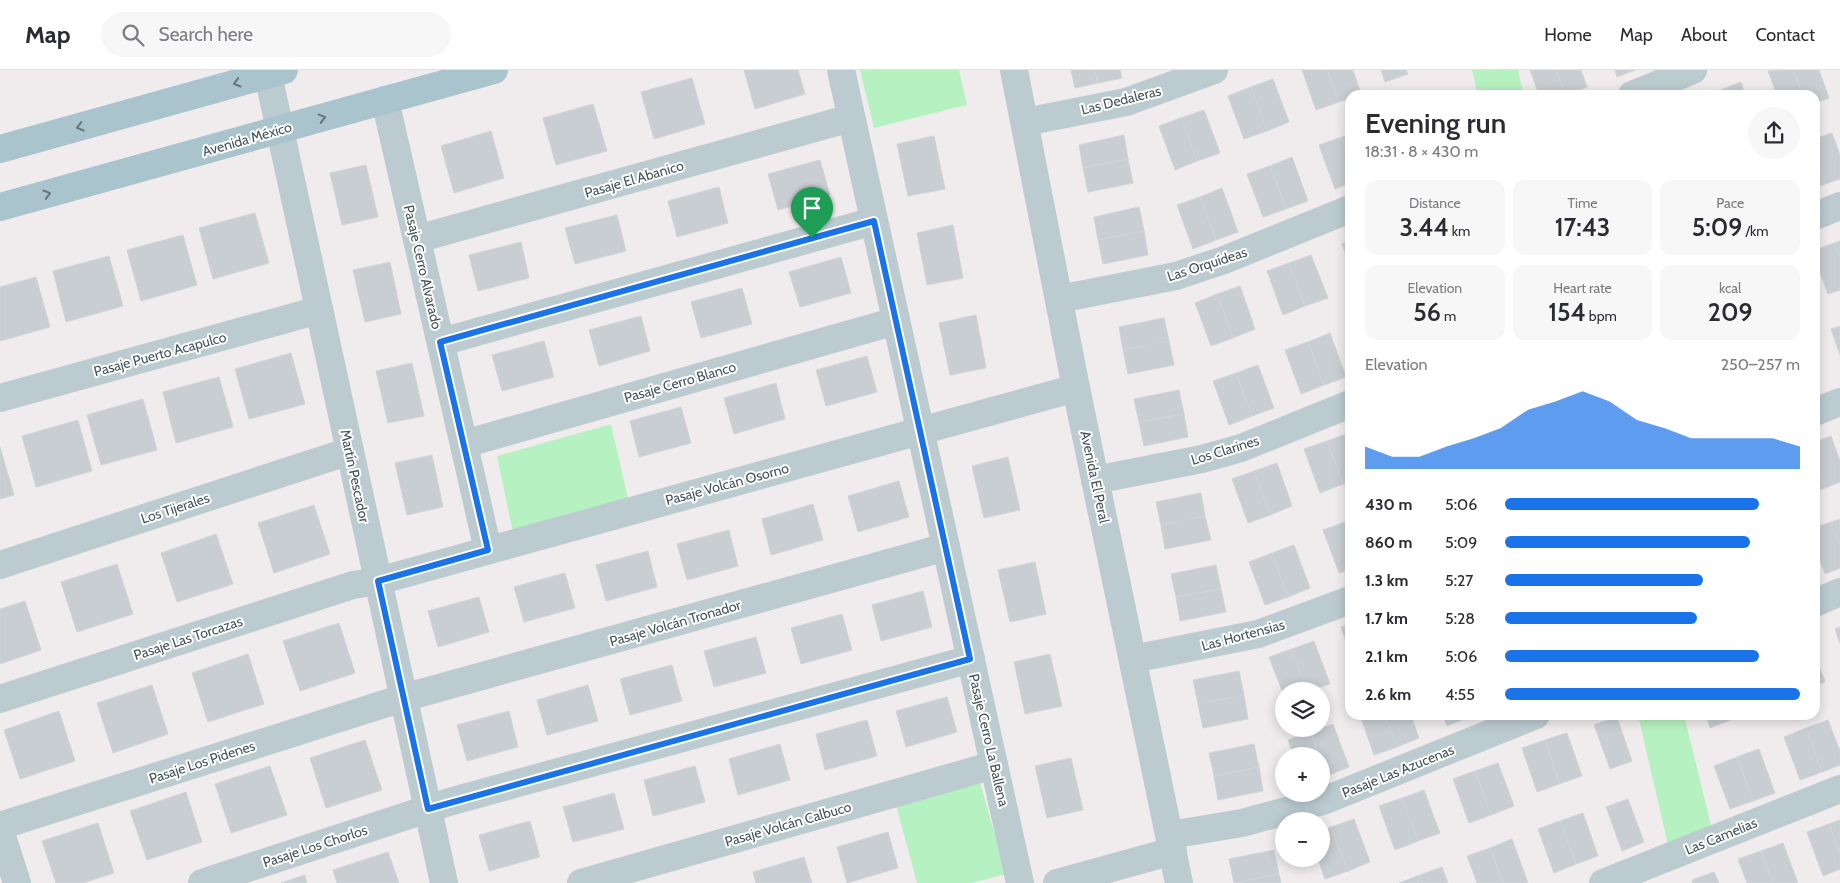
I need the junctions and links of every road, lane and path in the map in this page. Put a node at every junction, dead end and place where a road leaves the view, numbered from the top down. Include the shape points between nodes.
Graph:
1 (494, 70) edge
2 (841, 70) edge
3 (1014, 70) edge
4 (1214, 70) edge
5 (1693, 70) edge
6 (273, 71) edge
7 (1644, 90) edge
8 (386, 100) junction
9 (851, 118) junction
10 (1025, 122) junction
11 (280, 130) junction
12 (0, 149) edge
13 (1840, 206) edge
14 (0, 207) edge
15 (1345, 211) edge
16 (1820, 214) edge
17 (874, 221) junction
18 (417, 239) junction
19 (1059, 299) junction
20 (319, 310) junction
21 (896, 321) junction
22 (440, 342) junction
23 (1076, 388) junction
24 (0, 398) edge
25 (1840, 402) edge
26 (1345, 406) edge
27 (1820, 410) edge
28 (920, 431) junction
29 (464, 444) junction
30 (350, 451) junction
31 (1095, 480) junction
32 (946, 547) junction
33 (488, 550) junction
34 (0, 565) edge
35 (378, 581) junction
36 (1840, 592) edge
37 (1820, 600) edge
38 (1345, 602) edge
39 (970, 659) junction
40 (1133, 659) junction
41 (403, 698) junction
42 (0, 699) edge
43 (1524, 720) edge
44 (994, 765) junction
45 (1840, 789) edge
46 (428, 809) junction
47 (0, 826) edge
48 (0, 830) edge
49 (1171, 843) junction
50 (17, 883) edge
51 (202, 883) edge
52 (444, 883) edge
53 (581, 883) edge
54 (1020, 883) edge
55 (1057, 883) edge
56 (1179, 883) edge
57 (1603, 883) edge

1 - 8 main road, Avenida México
2 - 9 street, Pasaje Cerro La Ballena
3 - 10 street, Avenida El Peral
4 - 10 street, Las Dedaleras via 1126,102
5 - 7 street
6 - 11 street, Martín Pescador
6 -> 12 main road
11 -> 8 main road, Avenida México
8 - 18 street, Pasaje Cerro Alvarado
9 - 17 street, Pasaje Cerro La Ballena
9 - 18 street, Pasaje El Abanico
10 - 19 street, Avenida El Peral
14 -> 11 main road, Avenida México
11 - 20 street, Martín Pescador
13 - 16 street
15 - 19 street, Las Orquídeas via 1176,276
17 - 21 street, Pasaje Cerro La Ballena
17 - 22 street
18 - 22 street, Pasaje Cerro Alvarado
19 - 23 street, Avenida El Peral
20 - 24 street, Pasaje Puerto Acapulco
20 - 30 street, Martín Pescador
21 - 28 street, Pasaje Cerro La Ballena
21 - 29 street, Pasaje Cerro Blanco
22 - 29 street, Pasaje Cerro Alvarado
23 - 28 street, Pasaje Volcán Osorno
23 - 31 street, Avenida El Peral
25 - 27 street
26 - 31 street, Los Clarines via 1242,448
28 - 32 street, Pasaje Cerro La Ballena
28 - 33 street, Pasaje Volcán Osorno
29 - 33 street, Pasaje Cerro Alvarado
30 - 34 street, Los Tijerales
30 - 35 street, Martín Pescador
31 - 40 street, Avenida El Peral
32 - 39 street, Pasaje Cerro La Ballena
32 - 41 street, Pasaje Volcán Tronador
33 - 35 street, Pasaje Volcán Osorno
35 - 41 street, Martín Pescador
35 - 42 street, Pasaje Las Torcazas via 333,591
36 - 37 street
38 - 40 street, Las Hortensias via 1258,634
39 - 44 street, Pasaje Cerro La Ballena
39 - 46 street, Pasaje Los Chorlos
40 - 49 street, Avenida El Peral
41 - 46 street, Martín Pescador
41 - 47 street, Pasaje Los Pidenes
43 - 49 street, Pasaje Las Azucenas via 1323,801
44 - 53 street, Pasaje Volcán Calbuco
44 - 54 street, Pasaje Cerro La Ballena
45 - 57 street, Las Camelias
46 - 51 street, Pasaje Los Chorlos
46 - 52 street, Martín Pescador
48 - 50 street
49 - 55 street, Pasaje Las Azucenas
49 - 56 street, Avenida El Peral

